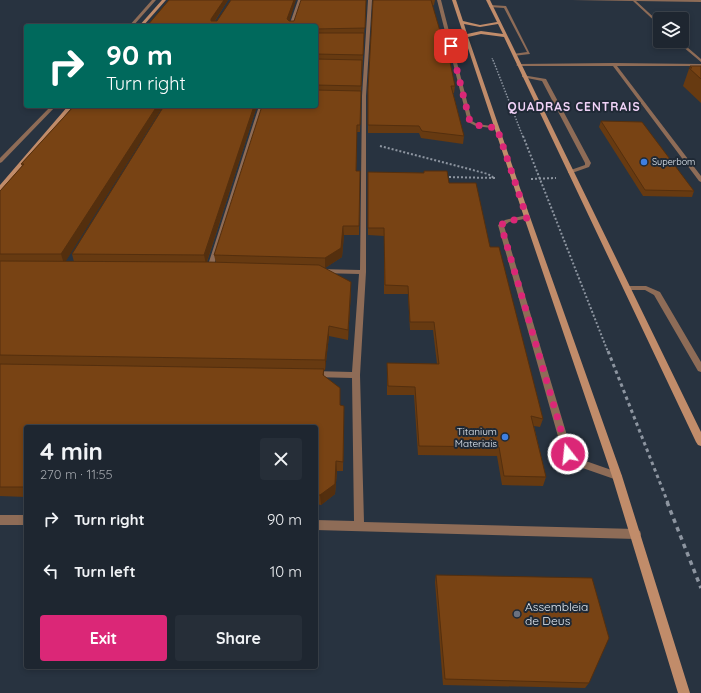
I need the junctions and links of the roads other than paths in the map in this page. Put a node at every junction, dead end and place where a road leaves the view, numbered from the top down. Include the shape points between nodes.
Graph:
1 (154, 0) edge
2 (164, 0) edge
3 (300, 0) edge
4 (370, 0) edge
5 (439, 0) edge
6 (454, 0) edge
7 (574, 0) edge
8 (633, 0) edge
9 (701, 1) edge
10 (489, 3) edge
11 (653, 19) edge
12 (461, 22) junction
13 (498, 23) junction
14 (133, 24) edge
15 (143, 24) edge
16 (292, 24) edge
17 (467, 36) junction
18 (504, 36) junction
19 (686, 48) edge
20 (514, 55) junction
21 (701, 61) edge
22 (613, 64) junction
23 (518, 65) junction
24 (701, 65) edge
25 (524, 76) junction
26 (52, 108) edge
27 (69, 108) edge
28 (260, 108) edge
29 (497, 128) junction
30 (0, 161) edge
31 (572, 175) junction
32 (701, 180) edge
33 (0, 189) edge
34 (527, 218) junction
35 (202, 268) edge
36 (309, 271) edge
37 (363, 272) junction
38 (628, 288) junction
39 (701, 369) edge
40 (301, 374) edge
41 (356, 375) junction
42 (701, 442) edge
43 (617, 476) junction
44 (0, 520) edge
45 (24, 520) edge
46 (318, 525) edge
47 (358, 525) junction
48 (636, 534) junction
49 (684, 693) edge

1 - 14 street
2 - 15 main road
3 - 16 street
4 - 37 street via 363,37 361,96 364,142
5 - 29 street via 470,122
6 - 12 main road
7 - 8 street
8 - 9 street
8 - 11 street
10 - 13 main road
10 - 20 street via 505,7 530,53
12 - 13 main road via 480,26
12 - 17 main road
13 - 18 main road
17 - 18 main road via 482,33
17 - 29 main road
18 - 20 main road
19 - 21 street
20 - 23 main road
22 - 23 street
22 - 24 street
22 - 32 street
23 - 25 main road
25 - 31 main road
25 - 31 street via 544,80 588,164
26 - 30 street
27 - 33 main road
28 - 35 street via 214,268
29 - 34 main road
31 - 38 main road
34 - 43 main road
34 - 43 street via 507,221 501,225 568,454 577,462
36 - 37 street
37 - 41 street
38 - 39 street via 646,288 658,294
38 - 42 main road
40 - 41 street
41 - 47 street
43 - 48 main road
44 - 45 street
46 - 47 street
47 - 48 street
48 - 49 main road

